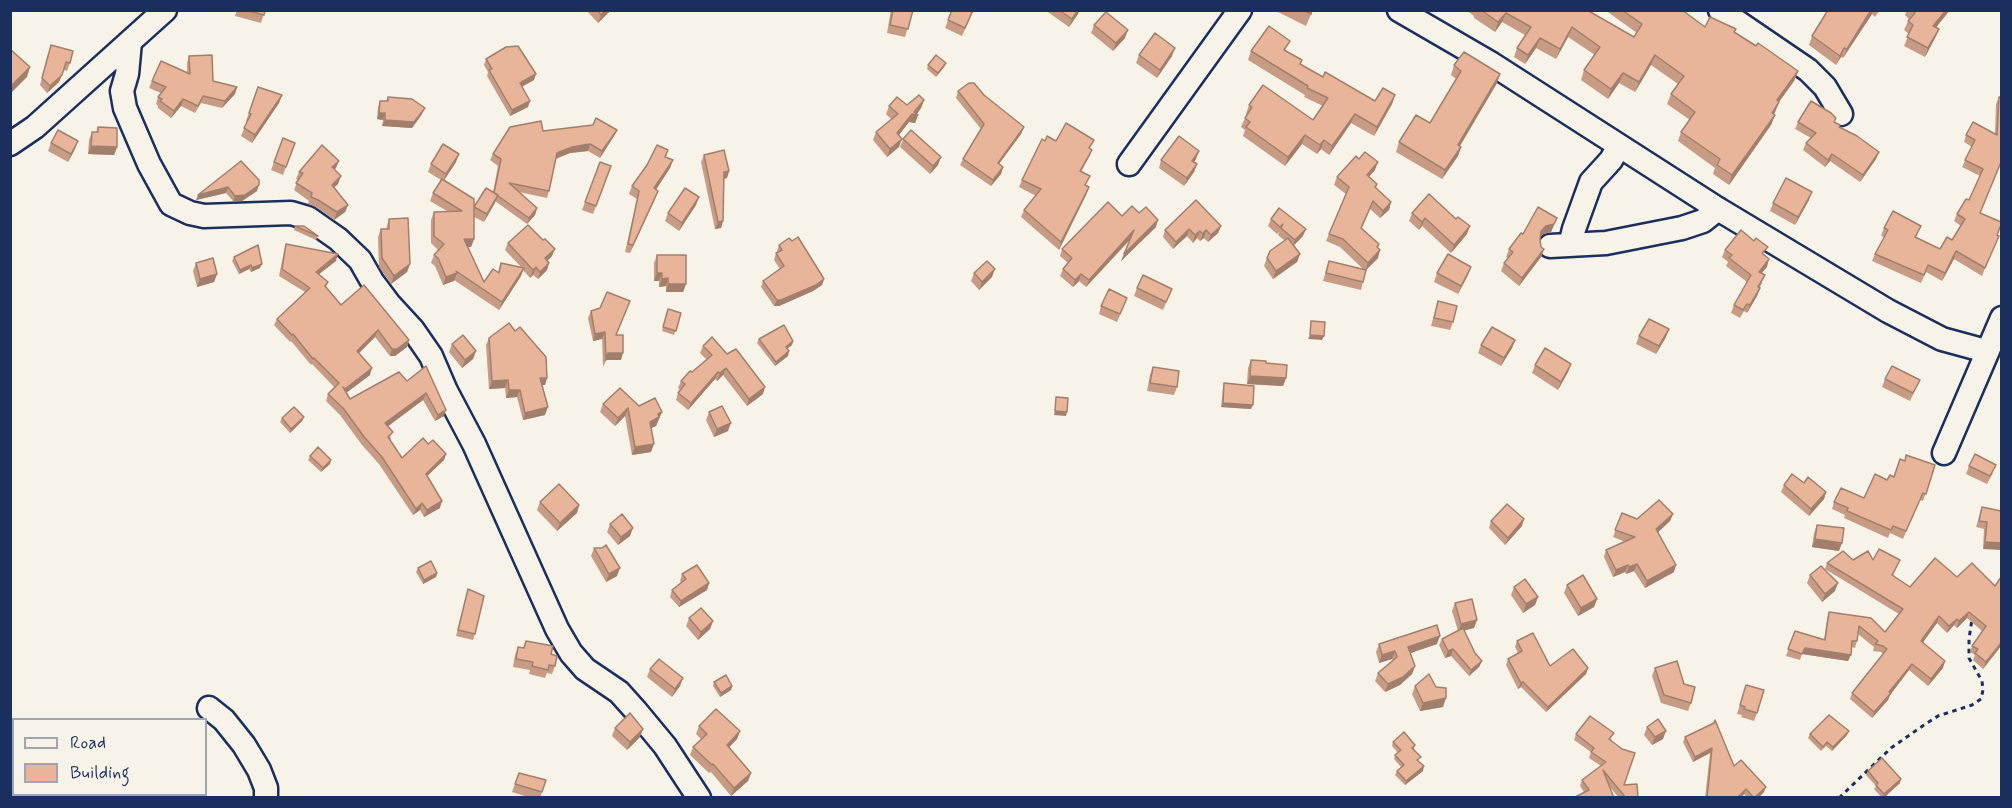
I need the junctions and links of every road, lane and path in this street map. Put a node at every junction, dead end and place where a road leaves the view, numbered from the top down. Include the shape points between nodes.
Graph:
1 (165, 10) edge
2 (1240, 10) edge
3 (1399, 10) edge
4 (1720, 10) edge
5 (130, 42) junction
6 (1841, 114) dead end
7 (10, 144) edge
8 (1619, 146) junction
9 (1129, 164) dead end
10 (1718, 209) junction
11 (2001, 318) edge
12 (1986, 351) junction
13 (1944, 453) dead end
14 (1975, 616) edge
15 (209, 708) dead end
16 (266, 798) edge
17 (699, 798) edge
18 (1839, 798) edge

1 - 5 street
2 - 9 street
3 - 8 street
4 - 6 street via 1808,70 1825,87
5 - 7 street via 35,127
5 - 17 street via 122,91 125,108 148,164 171,204 204,216 291,213 308,218 360,260 431,356 571,653 636,711
8 - 10 street
8 - 10 street via 1591,182 1574,229 1560,245 1606,243 1682,228 1703,221
10 - 12 street via 1888,311 1942,339
11 - 12 street
12 - 13 street
14 - 18 path via 1971,622 1970,658 1982,681 1981,699 1938,716 1891,748
15 - 16 street via 224,720 249,753 263,779

